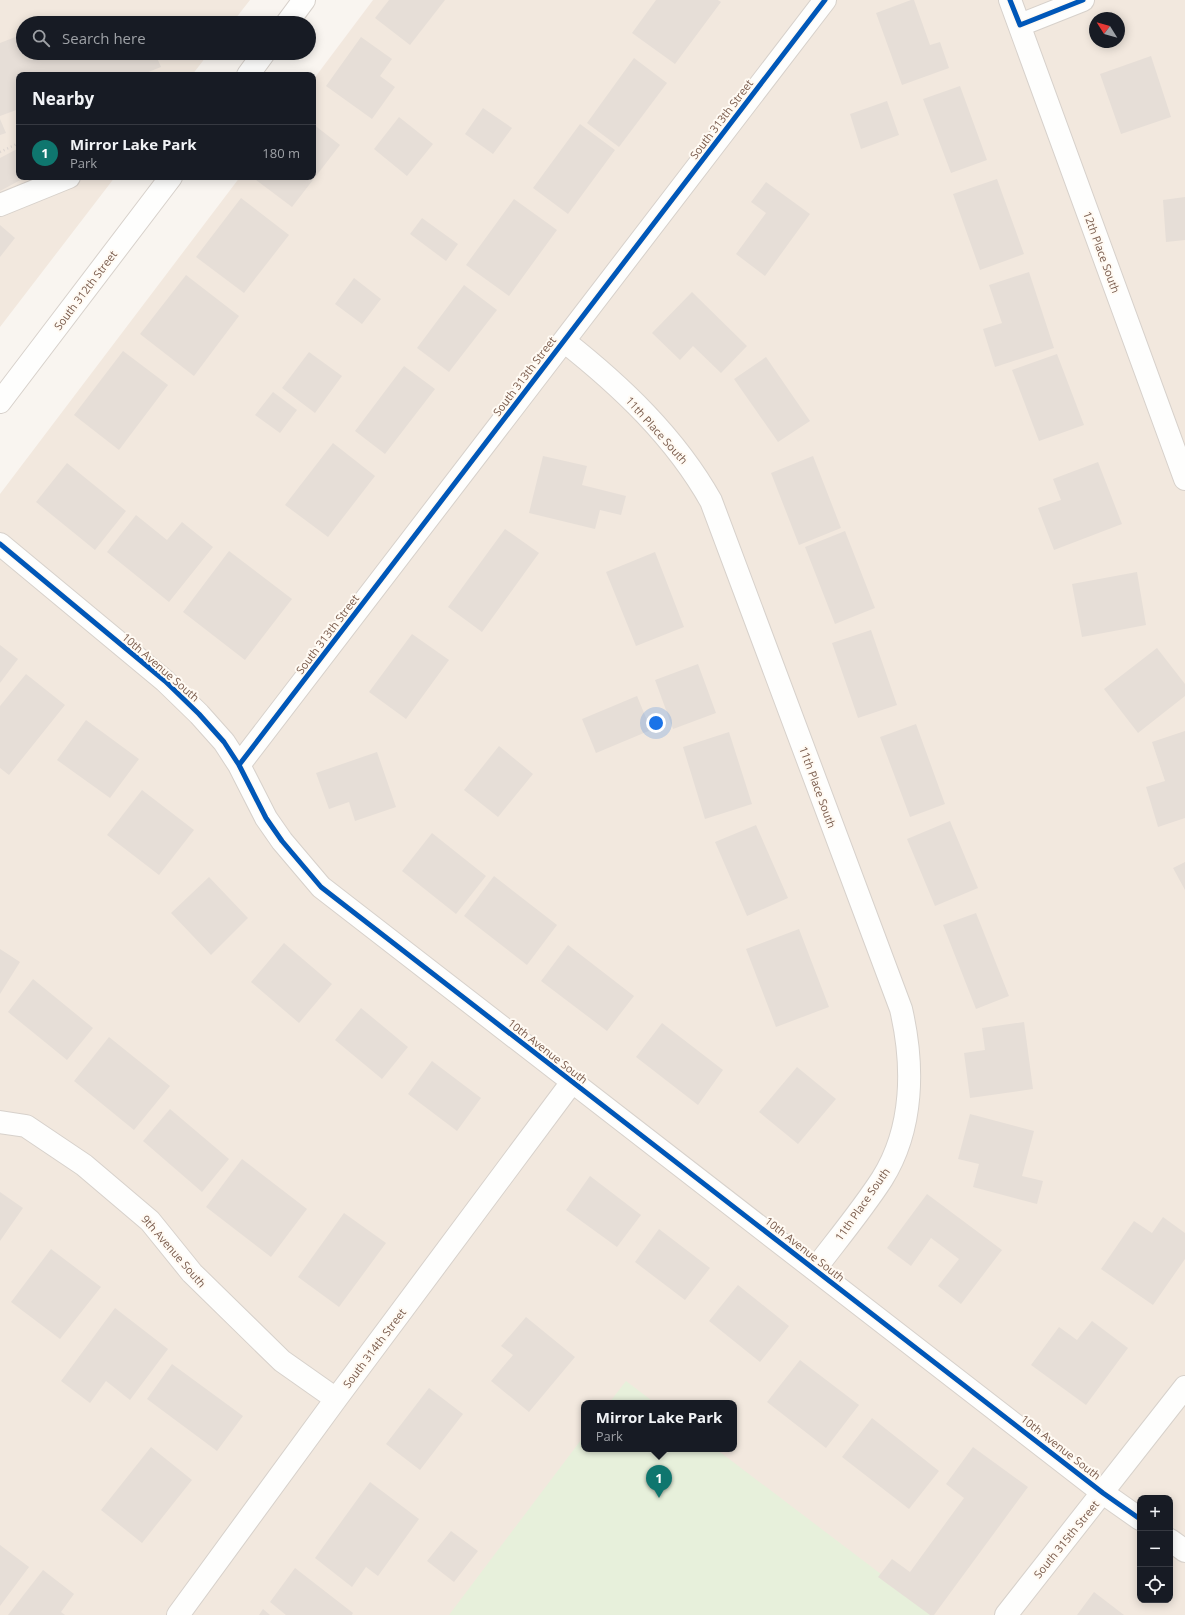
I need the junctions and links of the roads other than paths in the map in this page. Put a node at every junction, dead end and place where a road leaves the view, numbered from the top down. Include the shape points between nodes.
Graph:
1 (304, 0) edge
2 (825, 0) edge
3 (1010, 0) edge
4 (1083, 0) edge
5 (292, 16) edge
6 (1020, 25) junction
7 (259, 60) edge
8 (250, 72) edge
9 (62, 180) edge
10 (168, 180) edge
11 (0, 205) edge
12 (564, 341) junction
13 (0, 402) edge
14 (1185, 479) edge
15 (0, 544) edge
16 (239, 765) junction
17 (572, 1082) junction
18 (0, 1122) edge
19 (815, 1269) junction
20 (1185, 1387) edge
21 (336, 1398) junction
22 (1103, 1493) junction
23 (1137, 1517) edge
24 (1173, 1542) edge
25 (1185, 1551) edge
26 (178, 1615) edge
27 (1006, 1615) edge

1 - 5 street
2 - 12 street, South 313th Street
3 - 6 street, 12th Place South
4 - 6 street
6 - 14 street, 12th Place South
7 - 8 street
9 - 11 street
10 - 13 street, South 312th Street
12 - 16 street, South 313th Street
12 - 19 street, 11th Place South via 613,383 652,422 679,452 711,501 901,1008 910,1062 904,1126 882,1178
15 - 16 street, 10th Avenue South via 165,681 224,742
16 - 17 street, 10th Avenue South via 266,818 321,887
17 - 19 street, 10th Avenue South
17 - 21 street, South 314th Street
18 - 21 street, 9th Avenue South via 26,1126 84,1165 150,1221 192,1273 271,1351
19 - 22 street, 10th Avenue South
20 - 22 street, South 315th Street
21 - 26 street, South 314th Street
22 - 23 street, 10th Avenue South
22 - 27 street, South 315th Street
24 - 25 street

